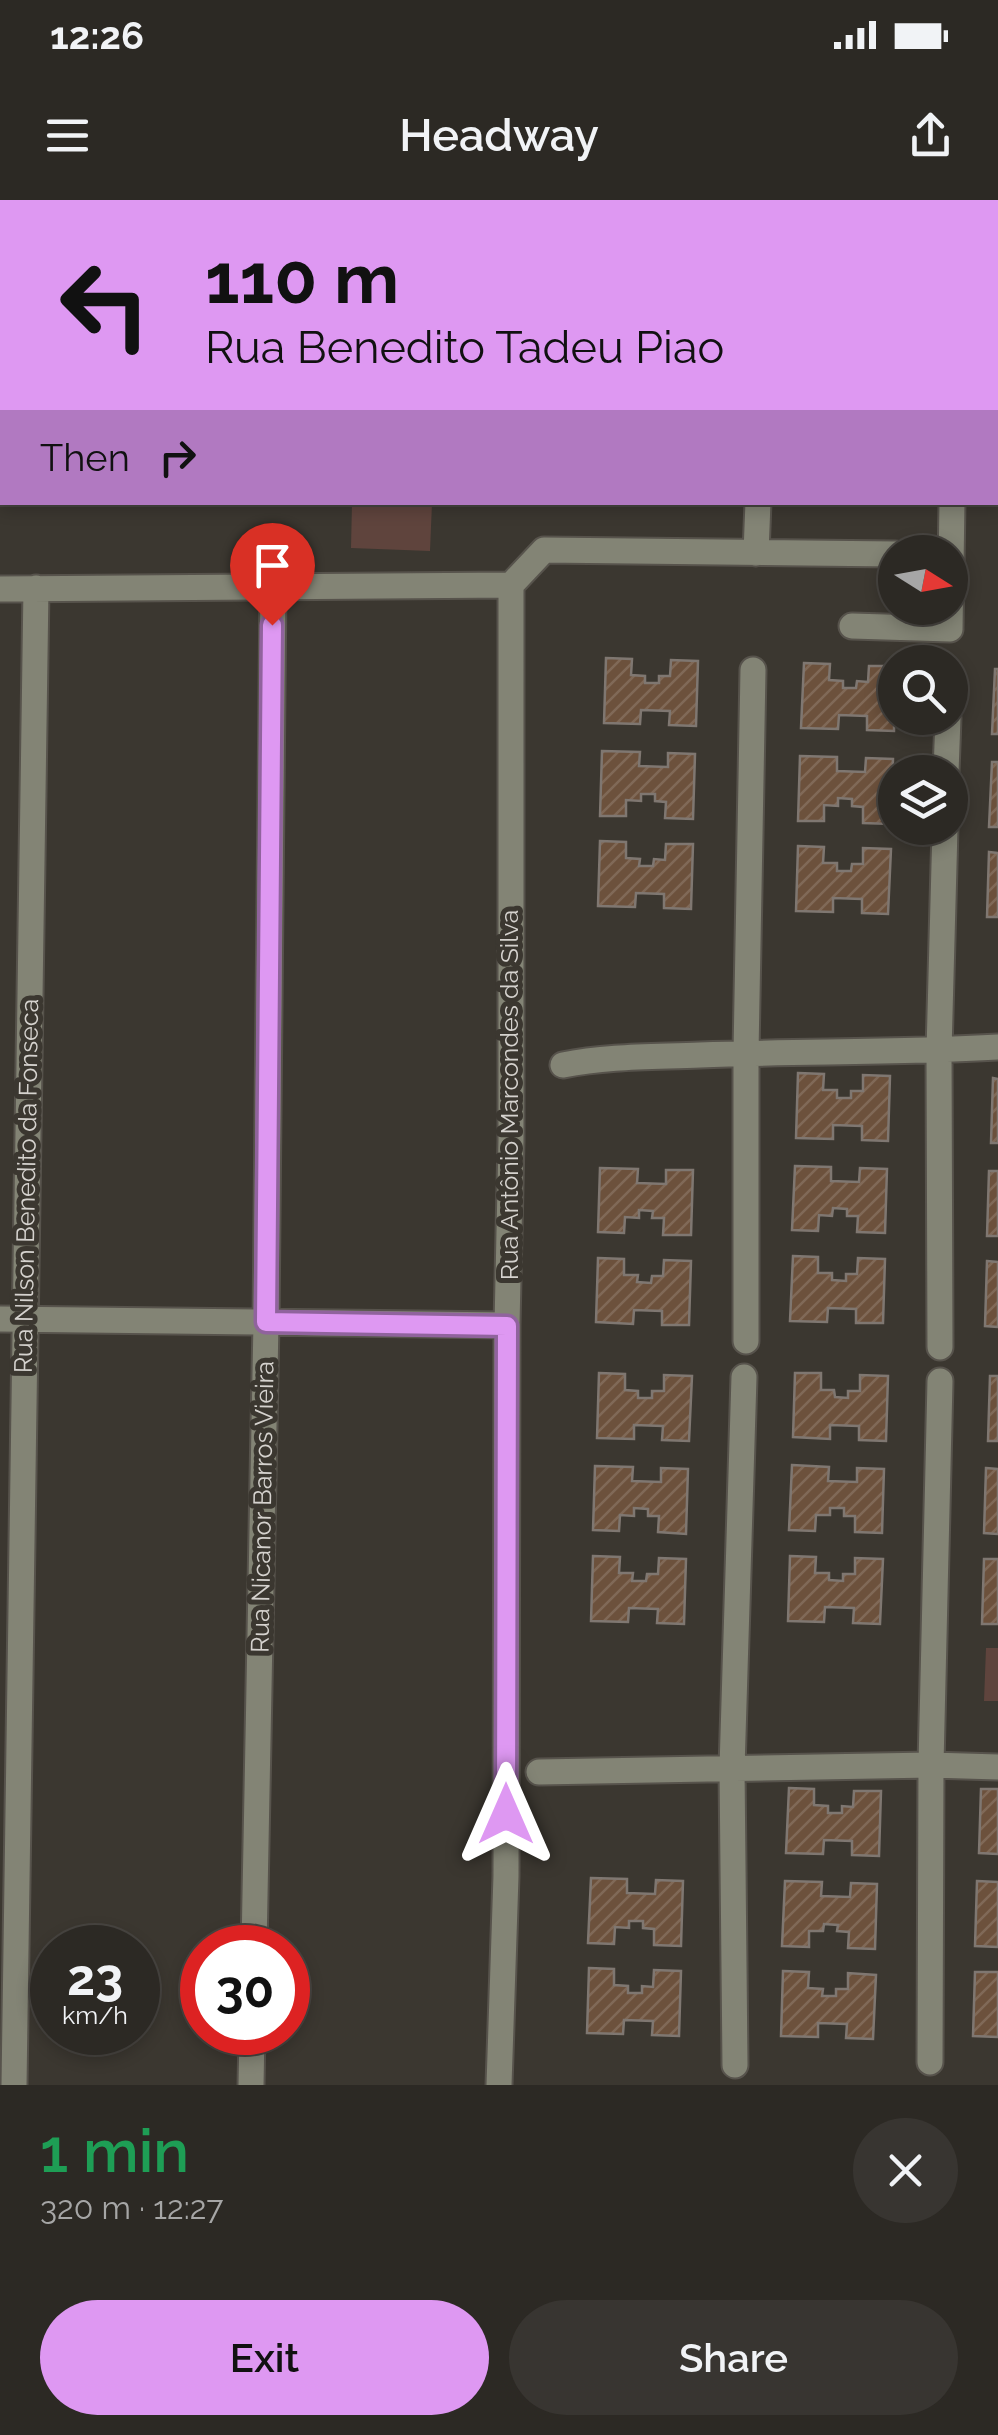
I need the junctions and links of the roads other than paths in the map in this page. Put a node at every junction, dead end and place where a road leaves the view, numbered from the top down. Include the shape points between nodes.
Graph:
1 (758, 505) edge
2 (952, 505) edge
3 (951, 535) edge
4 (756, 552) junction
5 (878, 554) edge
6 (511, 585) junction
7 (273, 586) junction
8 (36, 588) junction
9 (0, 589) edge
10 (950, 625) edge
11 (852, 626) dead end
12 (753, 670) dead end
13 (945, 845) edge
14 (998, 1047) edge
15 (939, 1051) junction
16 (746, 1053) junction
17 (563, 1066) dead end
18 (12, 1319) edge
19 (266, 1322) junction
20 (507, 1326) junction
21 (746, 1341) dead end
22 (940, 1347) dead end
23 (744, 1377) dead end
24 (940, 1381) dead end
25 (931, 1766) junction
26 (998, 1767) edge
27 (732, 1768) junction
28 (539, 1772) dead end
29 (254, 1925) edge
30 (252, 2055) edge
31 (930, 2062) dead end
32 (735, 2065) dead end
33 (14, 2085) edge
34 (251, 2085) edge
35 (499, 2085) edge

1 - 4 street
2 - 3 street
4 - 5 street
4 - 6 street via 544,550
6 - 7 street
6 - 20 street, Rua Antônio Marcondes da Silva
7 - 8 street
7 - 19 street, Rua Nicanor Barros Vieira
8 - 9 street
8 - 18 street, Rua Nilson Benedito da Fonseca
10 - 11 street
12 - 16 street
13 - 15 street
14 - 15 street
15 - 16 street
15 - 22 street
16 - 17 street
16 - 21 street
18 - 19 street
18 - 33 street, Rua Nilson Benedito da Fonseca
19 - 20 street
19 - 29 street, Rua Nicanor Barros Vieira
20 - 35 street, Rua Antônio Marcondes da Silva
23 - 27 street
24 - 25 street
25 - 26 street
25 - 27 street
25 - 31 street
27 - 28 street
27 - 32 street
30 - 34 street

